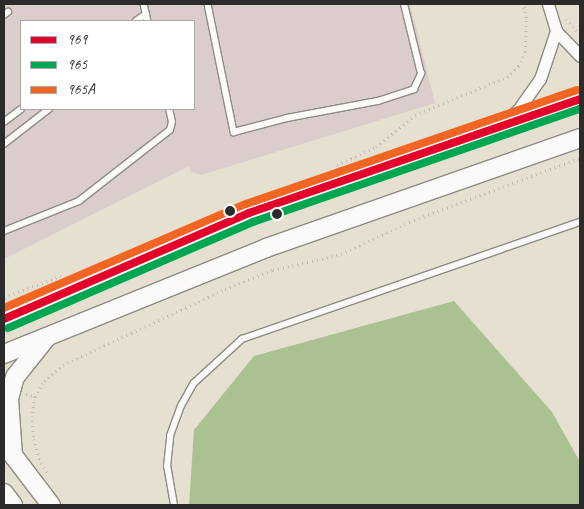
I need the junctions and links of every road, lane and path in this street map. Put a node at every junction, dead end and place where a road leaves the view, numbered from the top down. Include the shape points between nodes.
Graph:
1 (144, 4) edge
2 (208, 4) edge
3 (404, 4) edge
4 (523, 4) edge
5 (548, 4) edge
6 (146, 14) junction
7 (563, 15) dead end
8 (137, 20) edge
9 (148, 20) edge
10 (556, 31) junction
11 (580, 34) edge
12 (580, 56) edge
13 (580, 99) edge
14 (20, 110) edge
15 (48, 110) edge
16 (169, 110) edge
17 (4, 122) edge
18 (497, 126) junction
19 (580, 138) edge
20 (4, 144) edge
21 (580, 158) edge
22 (336, 165) dead end
23 (580, 222) edge
24 (4, 231) edge
25 (69, 273) dead end
26 (4, 297) edge
27 (4, 319) edge
28 (49, 335) junction
29 (4, 354) edge
30 (12, 390) junction
31 (35, 397) junction
32 (8, 450) edge
33 (51, 477) dead end
34 (4, 493) edge
35 (13, 505) edge
36 (51, 505) edge
37 (174, 505) edge

1 - 6 lane
2 - 3 lane via 234,132 287,118 378,101 414,89 420,74
4 - 22 path via 525,52 518,66 506,77 415,115 376,147
5 - 10 street
6 - 8 lane
6 - 9 lane
7 - 11 path
10 - 12 street
10 - 18 street via 540,79 518,110
13 - 18 main road
14 - 17 lane
15 - 20 lane
16 - 24 lane via 170,130 79,201
18 - 27 main road via 249,213
19 - 28 main road via 266,248
21 - 31 path via 414,220 341,254 273,270 226,289 63,365 44,381
23 - 37 lane via 242,338 194,383 182,406 170,436 167,467
25 - 26 path
28 - 29 main road
28 - 30 main road via 16,377
30 - 31 path
30 - 32 main road
31 - 33 path via 32,416 34,439 41,463
32 - 36 main road
34 - 35 main road

